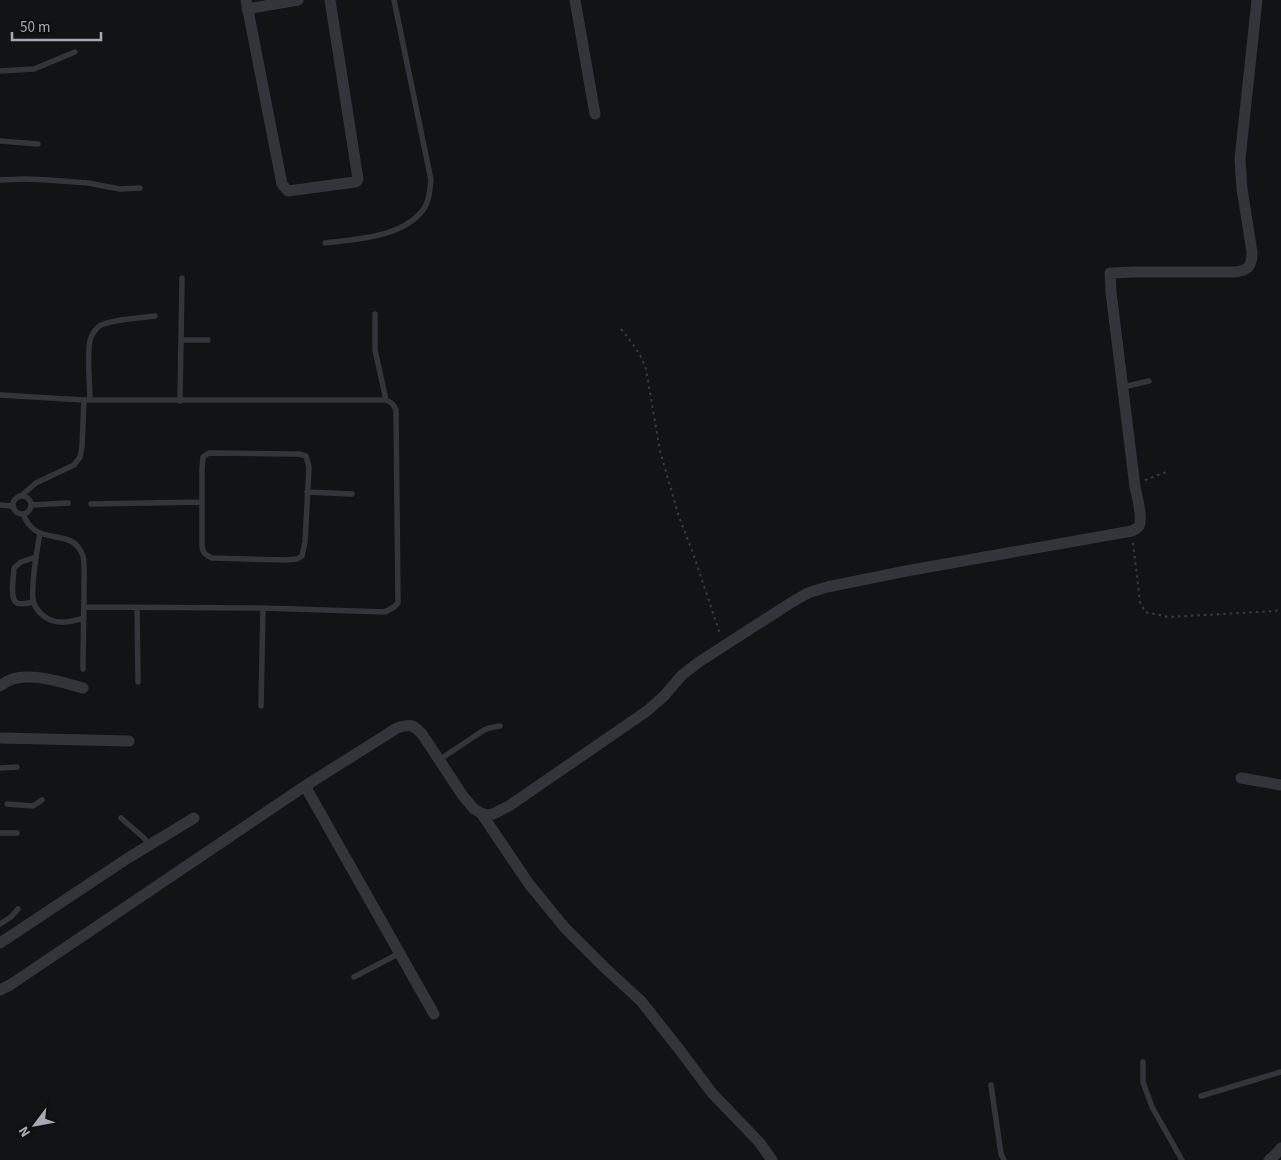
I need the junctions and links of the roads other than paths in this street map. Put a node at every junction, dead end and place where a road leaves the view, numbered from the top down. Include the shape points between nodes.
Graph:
1 (298, 0) edge
2 (330, 0) edge
3 (394, 0) edge
4 (575, 0) edge
5 (1257, 0) edge
6 (246, 4) edge
7 (76, 52) dead end
8 (0, 72) edge
9 (595, 114) dead end
10 (0, 141) edge
11 (38, 144) dead end
12 (0, 180) edge
13 (140, 188) dead end
14 (325, 243) dead end
15 (182, 278) dead end
16 (375, 314) dead end
17 (155, 316) dead end
18 (181, 340) junction
19 (208, 340) dead end
20 (1149, 381) dead end
21 (1123, 387) junction
22 (0, 396) edge
23 (87, 400) junction
24 (386, 400) junction
25 (180, 401) junction
26 (307, 492) junction
27 (352, 494) dead end
28 (22, 496) junction
29 (202, 502) junction
30 (68, 503) dead end
31 (91, 504) dead end
32 (0, 505) edge
33 (31, 505) junction
34 (12, 506) junction
35 (23, 514) junction
36 (40, 533) junction
37 (36, 556) junction
38 (33, 602) junction
39 (84, 607) junction
40 (137, 608) junction
41 (263, 608) junction
42 (84, 618) junction
43 (83, 669) dead end
44 (138, 682) dead end
45 (0, 686) edge
46 (82, 688) dead end
47 (261, 706) dead end
48 (500, 726) dead end
49 (0, 738) edge
50 (129, 741) dead end
51 (439, 760) junction
52 (17, 767) dead end
53 (0, 768) edge
54 (1241, 778) dead end
55 (1281, 785) edge
56 (305, 786) junction
57 (42, 800) dead end
58 (7, 804) dead end
59 (481, 813) junction
60 (121, 818) dead end
61 (194, 818) dead end
62 (17, 833) dead end
63 (0, 834) edge
64 (150, 845) junction
65 (18, 909) dead end
66 (0, 924) edge
67 (0, 943) edge
68 (400, 953) junction
69 (354, 977) dead end
70 (0, 990) edge
71 (434, 1014) dead end
72 (1143, 1062) dead end
73 (1281, 1072) edge
74 (991, 1085) dead end
75 (1202, 1096) dead end
76 (772, 1160) edge
77 (1004, 1160) edge
78 (1182, 1160) edge

1 - 6 street
2 - 6 street via 358,178 355,182 288,191 282,184
3 - 14 lane via 431,180 428,200 411,221 392,232
4 - 9 street
5 - 21 street via 1240,160 1252,261 1241,272 1110,273
7 - 8 lane via 34,69
10 - 11 lane
12 - 13 lane via 49,180 120,189
15 - 18 lane
16 - 24 lane via 375,350
17 - 23 lane via 114,321 95,330 90,339
18 - 19 lane
18 - 25 lane
20 - 21 lane
21 - 59 street via 1140,519 1137,528 906,571 808,593 699,662 647,711 500,812
22 - 23 lane
23 - 25 lane
23 - 28 lane via 80,457 74,465 36,483
24 - 25 lane
24 - 41 lane via 394,405 396,415 398,603 385,612
26 - 27 lane
26 - 29 lane via 309,467 306,456 210,453 203,457
26 - 29 lane via 304,550 297,559 206,556 202,546
28 - 33 lane via 27,497
28 - 34 lane via 15,498
29 - 31 lane
30 - 33 lane
32 - 34 lane
33 - 35 lane via 28,513
34 - 35 lane
35 - 36 lane via 30,527
36 - 37 lane
36 - 39 lane via 68,540 80,550 83,556
37 - 38 lane
37 - 38 lane via 14,568 12,591 17,603
38 - 42 lane via 38,612 54,621
39 - 40 lane
39 - 42 lane
40 - 41 lane
40 - 44 lane
41 - 47 lane
42 - 43 lane
45 - 46 street via 8,681 28,678 48,679
48 - 51 lane via 484,730
49 - 50 street
51 - 56 street via 416,728 408,724 384,735
51 - 59 street via 463,796
52 - 53 lane
54 - 55 street
56 - 68 street
56 - 70 street
57 - 58 lane via 33,806
59 - 76 street via 529,884 565,928 641,1001 712,1093
60 - 64 lane
61 - 64 street
62 - 63 lane
64 - 67 street
65 - 66 lane
68 - 69 lane
68 - 71 street
72 - 78 lane via 1143,1082 1152,1107
73 - 75 lane
74 - 77 lane

